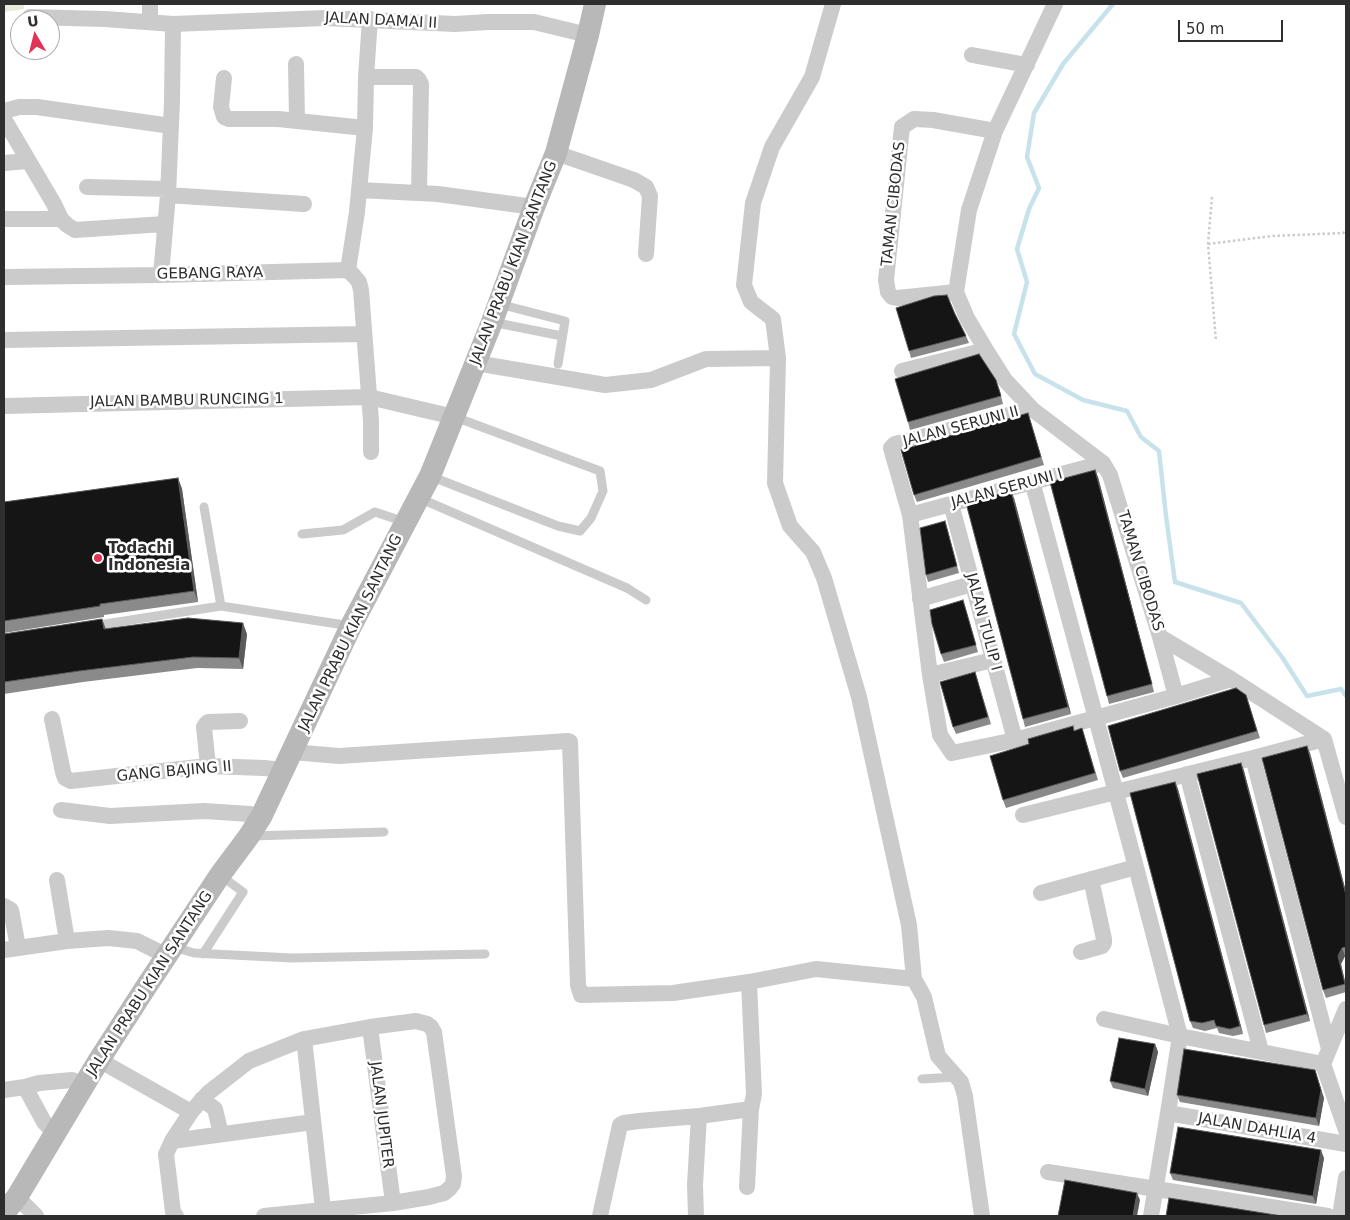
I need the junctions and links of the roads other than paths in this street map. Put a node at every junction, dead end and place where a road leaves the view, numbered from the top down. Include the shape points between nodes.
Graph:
1 (150, 4) edge
2 (595, 4) edge
3 (833, 4) edge
4 (1055, 4) edge
5 (60, 18) edge
6 (370, 19) junction
7 (150, 22) junction
8 (173, 24) junction
9 (588, 35) junction
10 (972, 55) dead end
11 (296, 64) dead end
12 (1027, 65) junction
13 (366, 77) junction
14 (224, 78) dead end
15 (4, 113) edge
16 (4, 119) edge
17 (297, 121) junction
18 (171, 126) junction
19 (365, 128) junction
20 (995, 131) junction
21 (556, 153) junction
22 (28, 161) junction
23 (4, 163) edge
24 (87, 187) dead end
25 (359, 190) junction
26 (168, 192) junction
27 (419, 193) junction
28 (304, 204) dead end
29 (534, 207) junction
30 (4, 219) edge
31 (61, 219) junction
32 (164, 224) junction
33 (646, 254) dead end
34 (348, 270) junction
35 (161, 275) junction
36 (4, 277) edge
37 (956, 292) junction
38 (495, 313) junction
39 (364, 334) junction
40 (562, 336) junction
41 (4, 340) edge
42 (986, 350) junction
43 (778, 358) junction
44 (476, 363) junction
45 (558, 364) dead end
46 (902, 371) dead end
47 (369, 397) junction
48 (4, 406) edge
49 (1032, 408) junction
50 (454, 417) junction
51 (371, 452) dead end
52 (1103, 463) junction
53 (430, 476) junction
54 (1032, 481) junction
55 (418, 498) junction
56 (951, 504) junction
57 (204, 507) dead end
58 (910, 515) junction
59 (406, 522) junction
60 (302, 534) dead end
61 (972, 584) junction
62 (920, 599) junction
63 (646, 600) dead end
64 (221, 606) junction
65 (351, 626) junction
66 (80, 627) edge
67 (1160, 637) junction
68 (993, 660) junction
69 (930, 675) junction
70 (1231, 679) junction
71 (1176, 696) junction
72 (1096, 718) junction
73 (52, 719) dead end
74 (240, 721) dead end
75 (1324, 738) junction
76 (1015, 740) junction
77 (1253, 758) junction
78 (288, 761) junction
79 (208, 766) junction
80 (1187, 774) junction
81 (1116, 792) junction
82 (60, 810) dead end
83 (1022, 815) dead end
84 (261, 817) junction
85 (1346, 817) edge
86 (384, 832) dead end
87 (250, 836) junction
88 (1136, 868) junction
89 (220, 875) junction
90 (56, 880) dead end
91 (1091, 880) junction
92 (1041, 893) dead end
93 (4, 906) edge
94 (66, 941) junction
95 (11, 948) edge
96 (170, 951) junction
97 (1081, 952) dead end
98 (203, 954) junction
99 (485, 954) dead end
100 (914, 979) junction
101 (749, 982) junction
102 (1346, 1008) edge
103 (1104, 1018) dead end
104 (370, 1027) junction
105 (1180, 1036) junction
106 (304, 1039) junction
107 (1260, 1051) junction
108 (1326, 1056) junction
109 (99, 1060) junction
110 (956, 1077) junction
111 (922, 1080) dead end
112 (84, 1085) junction
113 (25, 1088) junction
114 (4, 1090) edge
115 (202, 1099) junction
116 (751, 1109) junction
117 (191, 1112) junction
118 (1168, 1114) junction
119 (699, 1116) junction
120 (313, 1122) junction
121 (1346, 1130) edge
122 (56, 1134) junction
123 (221, 1134) junction
124 (172, 1141) junction
125 (1346, 1144) edge
126 (1048, 1172) dead end
127 (1346, 1178) edge
128 (747, 1187) dead end
129 (1156, 1189) junction
130 (393, 1203) junction
131 (10, 1205) edge
132 (323, 1209) junction
133 (36, 1216) edge
134 (176, 1216) edge
135 (264, 1216) edge
136 (600, 1216) edge
137 (696, 1216) edge
138 (982, 1216) edge
139 (1151, 1216) edge
140 (1328, 1216) edge
141 (1340, 1216) edge

1 - 7 street
2 - 9 main road, JALAN PRABU KIAN SANTANG
3 - 43 street via 812,77 772,146 753,203 744,285 751,302 773,319
4 - 12 street
5 - 7 street, JALAN DAMAI II
6 - 8 street, JALAN DAMAI II
6 - 9 street, JALAN DAMAI II via 446,24 534,22
6 - 13 street
7 - 8 street, JALAN DAMAI II
8 - 18 street
9 - 21 main road, JALAN PRABU KIAN SANTANG
10 - 12 street
11 - 17 street
12 - 20 street
13 - 19 street
13 - 27 street via 416,78 421,84
14 - 17 street via 221,107 224,117 229,120
15 - 18 street via 19,107 37,107
16 - 22 street
17 - 19 street
18 - 26 street
19 - 25 street
20 - 37 street via 969,210
20 - 37 street, TAMAN CIBODAS via 933,120 914,120 902,127 886,280 888,292 897,298
21 - 29 main road, JALAN PRABU KIAN SANTANG
21 - 33 street via 646,187 650,196
22 - 23 street
22 - 31 street
24 - 26 street
25 - 27 street
25 - 34 street
26 - 28 street
26 - 32 street
27 - 29 street
29 - 38 main road, JALAN PRABU KIAN SANTANG
30 - 31 street
31 - 32 street via 75,230
32 - 35 street
34 - 35 street, GEBANG RAYA
34 - 39 street via 359,282
35 - 36 street, GEBANG RAYA
37 - 42 street, TAMAN CIBODAS
38 - 40 lane
38 - 40 lane via 565,320
38 - 44 main road, JALAN PRABU KIAN SANTANG
39 - 41 street
39 - 47 street
40 - 45 lane
42 - 46 street
42 - 49 street, TAMAN CIBODAS via 1004,380
43 - 44 street via 706,359 651,380 605,385
43 - 100 street via 775,483 790,526 813,552 824,578 859,697 909,926
44 - 50 main road, JALAN PRABU KIAN SANTANG
47 - 48 street, JALAN BAMBU RUNCING 1
47 - 50 street
47 - 51 street
49 - 52 street, TAMAN CIBODAS
49 - 58 street, JALAN SERUNI II via 895,444 891,448
50 - 53 main road, JALAN PRABU KIAN SANTANG
50 - 53 lane via 600,471 603,491 592,518 580,531 558,526
52 - 54 street, JALAN SERUNI I
52 - 67 street, TAMAN CIBODAS via 1110,475
53 - 55 main road, JALAN PRABU KIAN SANTANG
54 - 56 street, JALAN SERUNI I
54 - 72 street
55 - 59 main road, JALAN PRABU KIAN SANTANG
55 - 63 lane via 627,588
56 - 58 street, JALAN SERUNI I
56 - 61 street, JALAN TULIP I
57 - 64 lane
58 - 62 street
59 - 60 lane via 375,512 343,530
59 - 65 main road, JALAN PRABU KIAN SANTANG
61 - 62 street
61 - 68 street, JALAN TULIP I
62 - 69 street
64 - 65 lane
64 - 66 lane
65 - 78 main road, JALAN PRABU KIAN SANTANG
67 - 70 street, TAMAN CIBODAS
67 - 71 street
68 - 69 street
68 - 76 street, JALAN TULIP I
69 - 76 street via 940,735 952,754
70 - 71 street
70 - 75 street, TAMAN CIBODAS
71 - 72 street
72 - 76 street
72 - 81 street
73 - 79 street, GANG BAJING II via 63,772 65,778 71,780
74 - 79 street via 206,724
75 - 77 street
75 - 85 street
77 - 80 street
77 - 108 street
78 - 79 street, GANG BAJING II via 264,768
78 - 84 main road, JALAN PRABU KIAN SANTANG
78 - 101 street, GANG BAJING II via 568,741 581,995 673,993
80 - 81 street
80 - 107 street
81 - 83 street
81 - 88 street
82 - 84 street via 110,816 204,811
84 - 87 main road, JALAN PRABU KIAN SANTANG
86 - 87 lane
87 - 89 main road, JALAN PRABU KIAN SANTANG
88 - 91 street
88 - 105 street
89 - 96 main road, JALAN PRABU KIAN SANTANG
89 - 98 lane via 243,892
90 - 94 street
91 - 92 street
91 - 97 street via 1104,943
93 - 95 street via 10,910
94 - 95 street
94 - 96 street via 108,938 137,941
96 - 98 lane
96 - 109 main road, JALAN PRABU KIAN SANTANG
98 - 99 lane via 292,958
100 - 101 street via 816,969
100 - 110 street via 924,997 938,1056
101 - 116 street via 754,1094
102 - 108 street
103 - 105 street
104 - 106 street
104 - 130 street, JALAN JUPITER
104 - 130 street via 416,1022 427,1024 434,1032 454,1176 453,1184 444,1193
105 - 107 street
105 - 118 street
106 - 115 street via 249,1061
106 - 120 street
107 - 108 street
108 - 121 street
109 - 112 main road, JALAN PRABU KIAN SANTANG
109 - 117 street
110 - 111 lane
110 - 138 street via 966,1096
112 - 113 street via 72,1080 39,1083
112 - 122 main road, JALAN PRABU KIAN SANTANG
113 - 114 street
113 - 122 street via 44,1122
115 - 117 street
115 - 123 street via 214,1110
116 - 119 street
116 - 128 street
117 - 124 street
118 - 125 street, JALAN DAHLIA 4
118 - 129 street
119 - 136 street via 620,1125
119 - 137 street
120 - 123 street
120 - 132 street
122 - 131 main road, JALAN PRABU KIAN SANTANG
123 - 124 street
124 - 134 street via 166,1154
126 - 129 street
127 - 141 street
129 - 139 street
129 - 140 street
130 - 132 street
131 - 133 street
132 - 135 street

